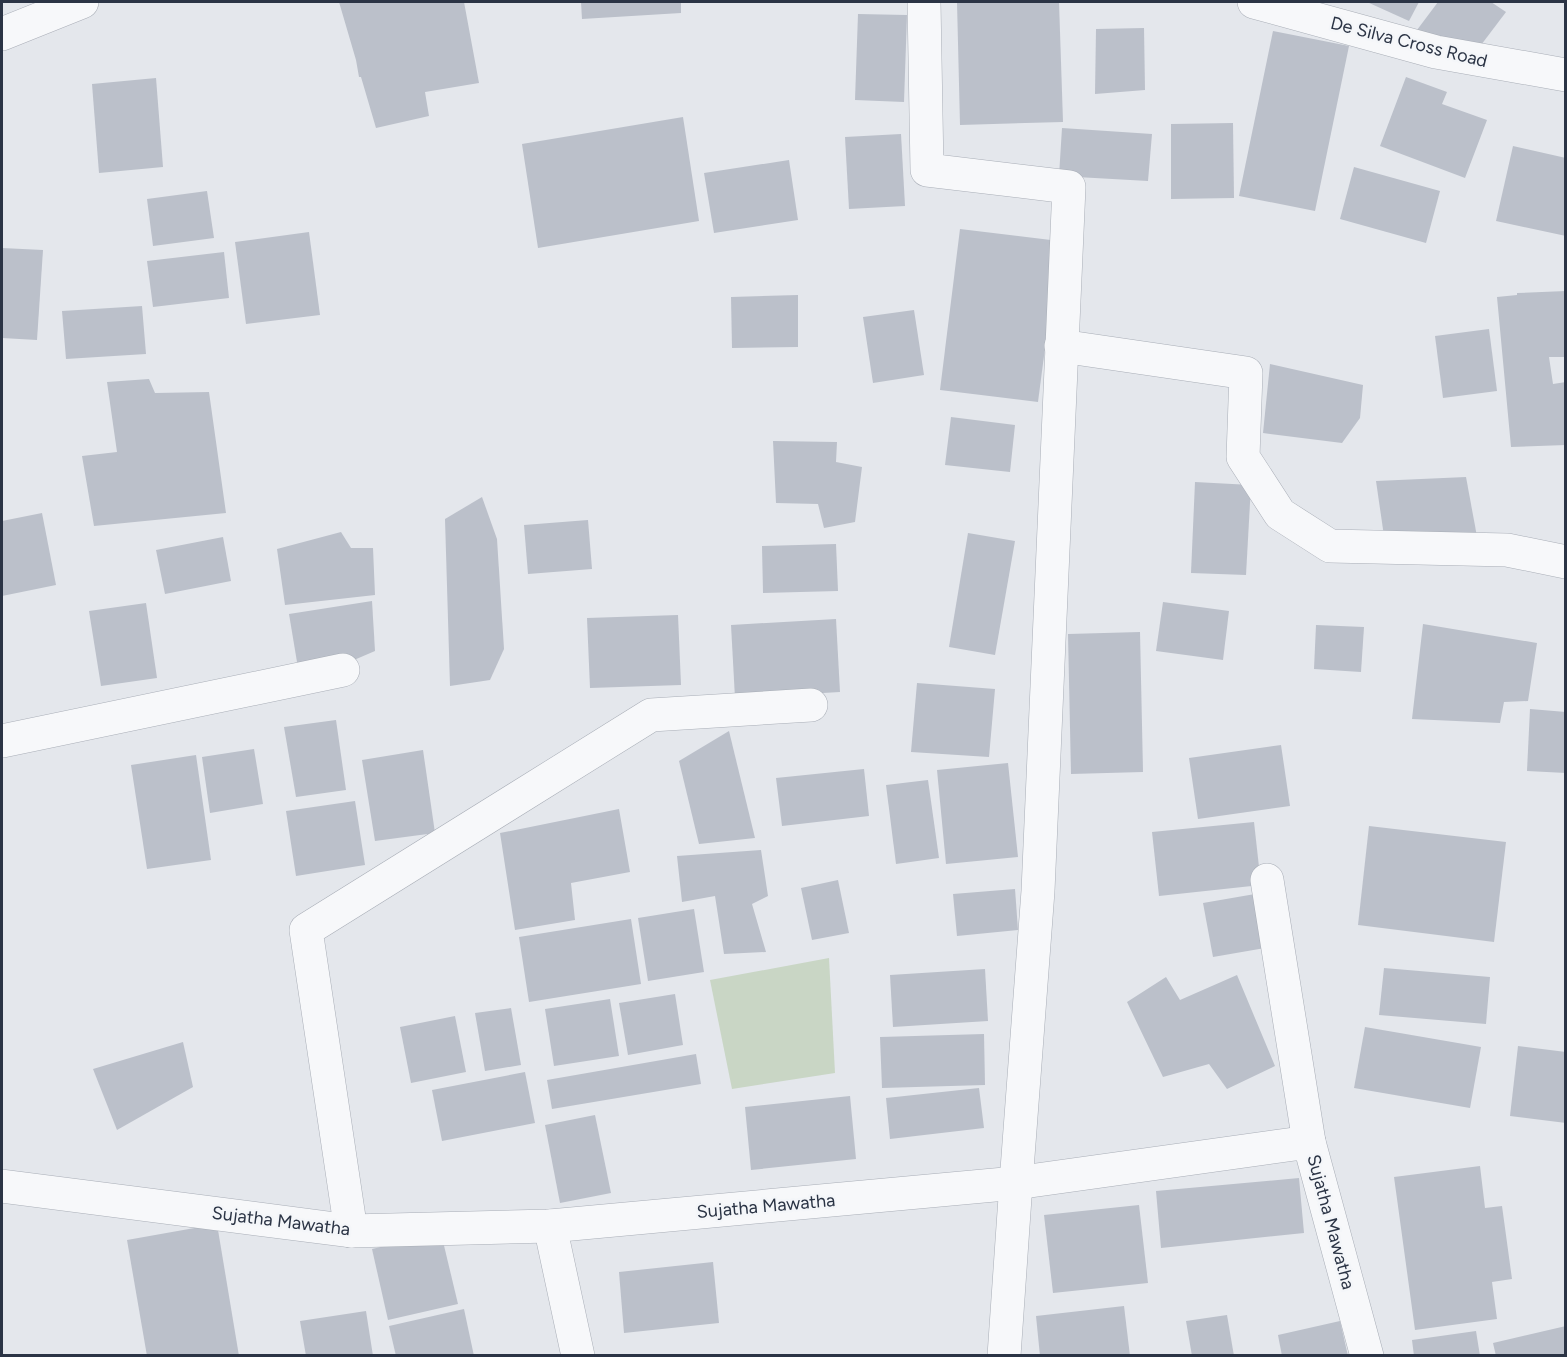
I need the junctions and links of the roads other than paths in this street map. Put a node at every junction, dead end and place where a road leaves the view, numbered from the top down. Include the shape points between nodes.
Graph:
1 (82, 2) edge
2 (924, 2) edge
3 (1254, 2) edge
4 (2, 34) edge
5 (1566, 75) edge
6 (1061, 346) junction
7 (1566, 562) edge
8 (343, 670) dead end
9 (811, 705) dead end
10 (2, 741) edge
11 (1267, 880) dead end
12 (1309, 1142) junction
13 (1016, 1183) junction
14 (2, 1186) edge
15 (550, 1226) junction
16 (351, 1231) junction
17 (578, 1356) edge
18 (1004, 1356) edge
19 (1367, 1356) edge

1 - 4 street
2 - 6 street via 927,170 1069,187
3 - 5 street, De Silva Cross Road via 1436,52
6 - 7 street via 1246,373 1242,457 1280,514 1330,546 1507,550
6 - 13 street via 1038,891
8 - 10 street
9 - 16 street via 651,715 306,930
11 - 12 street
12 - 13 street, Sujatha Mawatha
12 - 19 street, Sujatha Mawatha
13 - 15 street, Sujatha Mawatha
13 - 18 street
14 - 16 street, Sujatha Mawatha
15 - 16 street, Sujatha Mawatha
15 - 17 street

